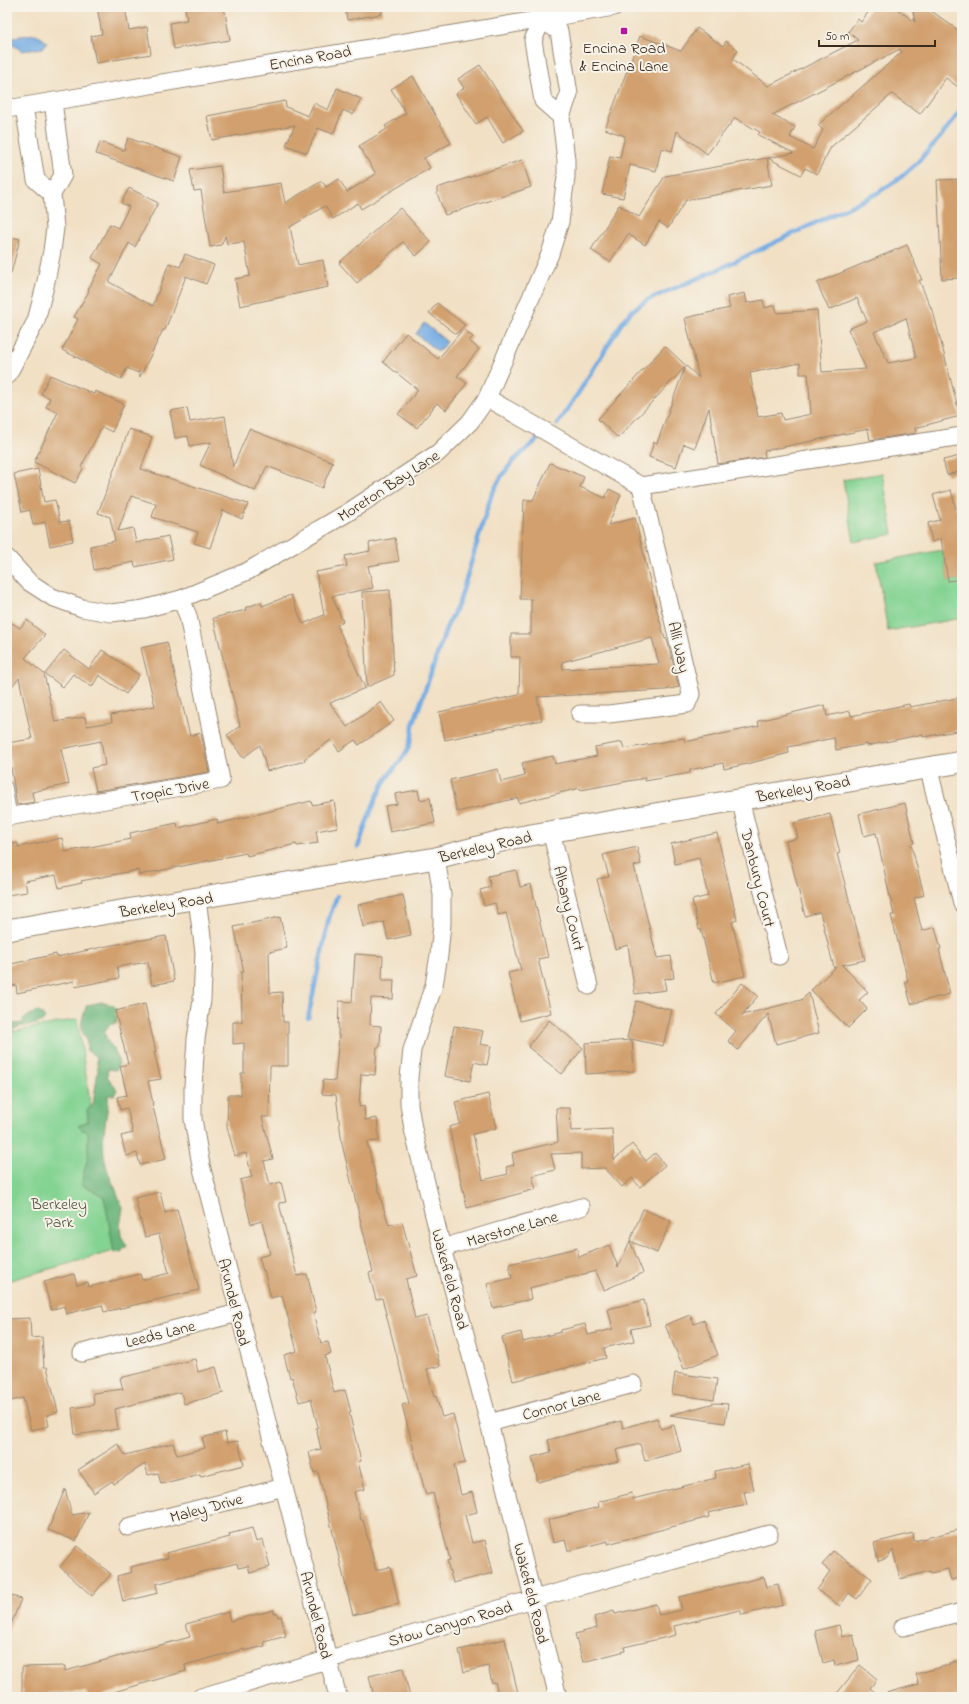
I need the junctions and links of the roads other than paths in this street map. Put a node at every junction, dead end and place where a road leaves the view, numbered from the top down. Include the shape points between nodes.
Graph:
1 (614, 7) edge
2 (541, 14) edge
3 (52, 102) junction
4 (24, 107) junction
5 (7, 109) edge
6 (561, 117) junction
7 (52, 194) junction
8 (7, 376) edge
9 (487, 398) junction
10 (962, 436) edge
11 (641, 486) junction
12 (7, 558) edge
13 (181, 599) junction
14 (580, 714) dead end
15 (962, 762) edge
16 (928, 766) junction
17 (7, 786) edge
18 (740, 799) junction
19 (10, 816) edge
20 (551, 831) junction
21 (436, 858) junction
22 (197, 899) junction
23 (962, 903) edge
24 (7, 930) edge
25 (779, 956) dead end
26 (589, 986) dead end
27 (581, 1207) dead end
28 (442, 1248) junction
29 (238, 1313) junction
30 (82, 1352) dead end
31 (632, 1384) dead end
32 (489, 1423) junction
33 (284, 1487) junction
34 (128, 1527) dead end
35 (769, 1534) dead end
36 (534, 1599) junction
37 (962, 1612) edge
38 (903, 1627) dead end
39 (328, 1658) junction
40 (201, 1697) edge
41 (338, 1697) edge
42 (558, 1697) edge

1 - 2 street, Encina Road
2 - 3 street, Encina Road via 386,44
2 - 6 street, Moreton Bay Lane via 559,31 569,94
2 - 6 street via 532,40 543,102
3 - 4 street, Encina Road
3 - 7 street via 63,175
4 - 5 street, Encina Road
4 - 7 street via 36,180
6 - 9 street, Moreton Bay Lane via 566,177 560,222 550,254
7 - 8 street via 55,228 45,286 36,321
9 - 11 street
9 - 13 street, Moreton Bay Lane via 470,422 438,453 347,513 248,571
10 - 11 street
11 - 14 street, Alli Way via 691,694 687,704 609,714
12 - 13 street, Moreton Bay Lane via 29,582 52,597 82,608 111,613 144,609
13 - 19 street, Tropic Drive via 188,616 221,780
15 - 16 street, Berkeley Road
16 - 18 street, Berkeley Road
16 - 23 street
17 - 19 lane
18 - 20 street, Berkeley Road
18 - 25 street, Danbury Court
20 - 21 street, Berkeley Road
20 - 26 street, Albany Court
21 - 22 street, Berkeley Road
21 - 28 street, Wakefield Road via 442,895 440,955 434,986 412,1050 409,1104
22 - 24 street, Berkeley Road
22 - 29 street, Arundel Road via 204,952 204,977 196,1039 194,1119 201,1165
27 - 28 street, Marstone Lane
28 - 32 street, Wakefield Road
29 - 30 street, Leeds Lane
29 - 33 street, Arundel Road
31 - 32 street, Connor Lane
32 - 36 street, Wakefield Road
33 - 34 street, Maley Drive
33 - 39 street, Arundel Road
35 - 36 street, Stow Canyon Road
36 - 39 street, Stow Canyon Road
36 - 42 street, Wakefield Road
37 - 38 street
39 - 40 street, Stow Canyon Road
39 - 41 street, Arundel Road

